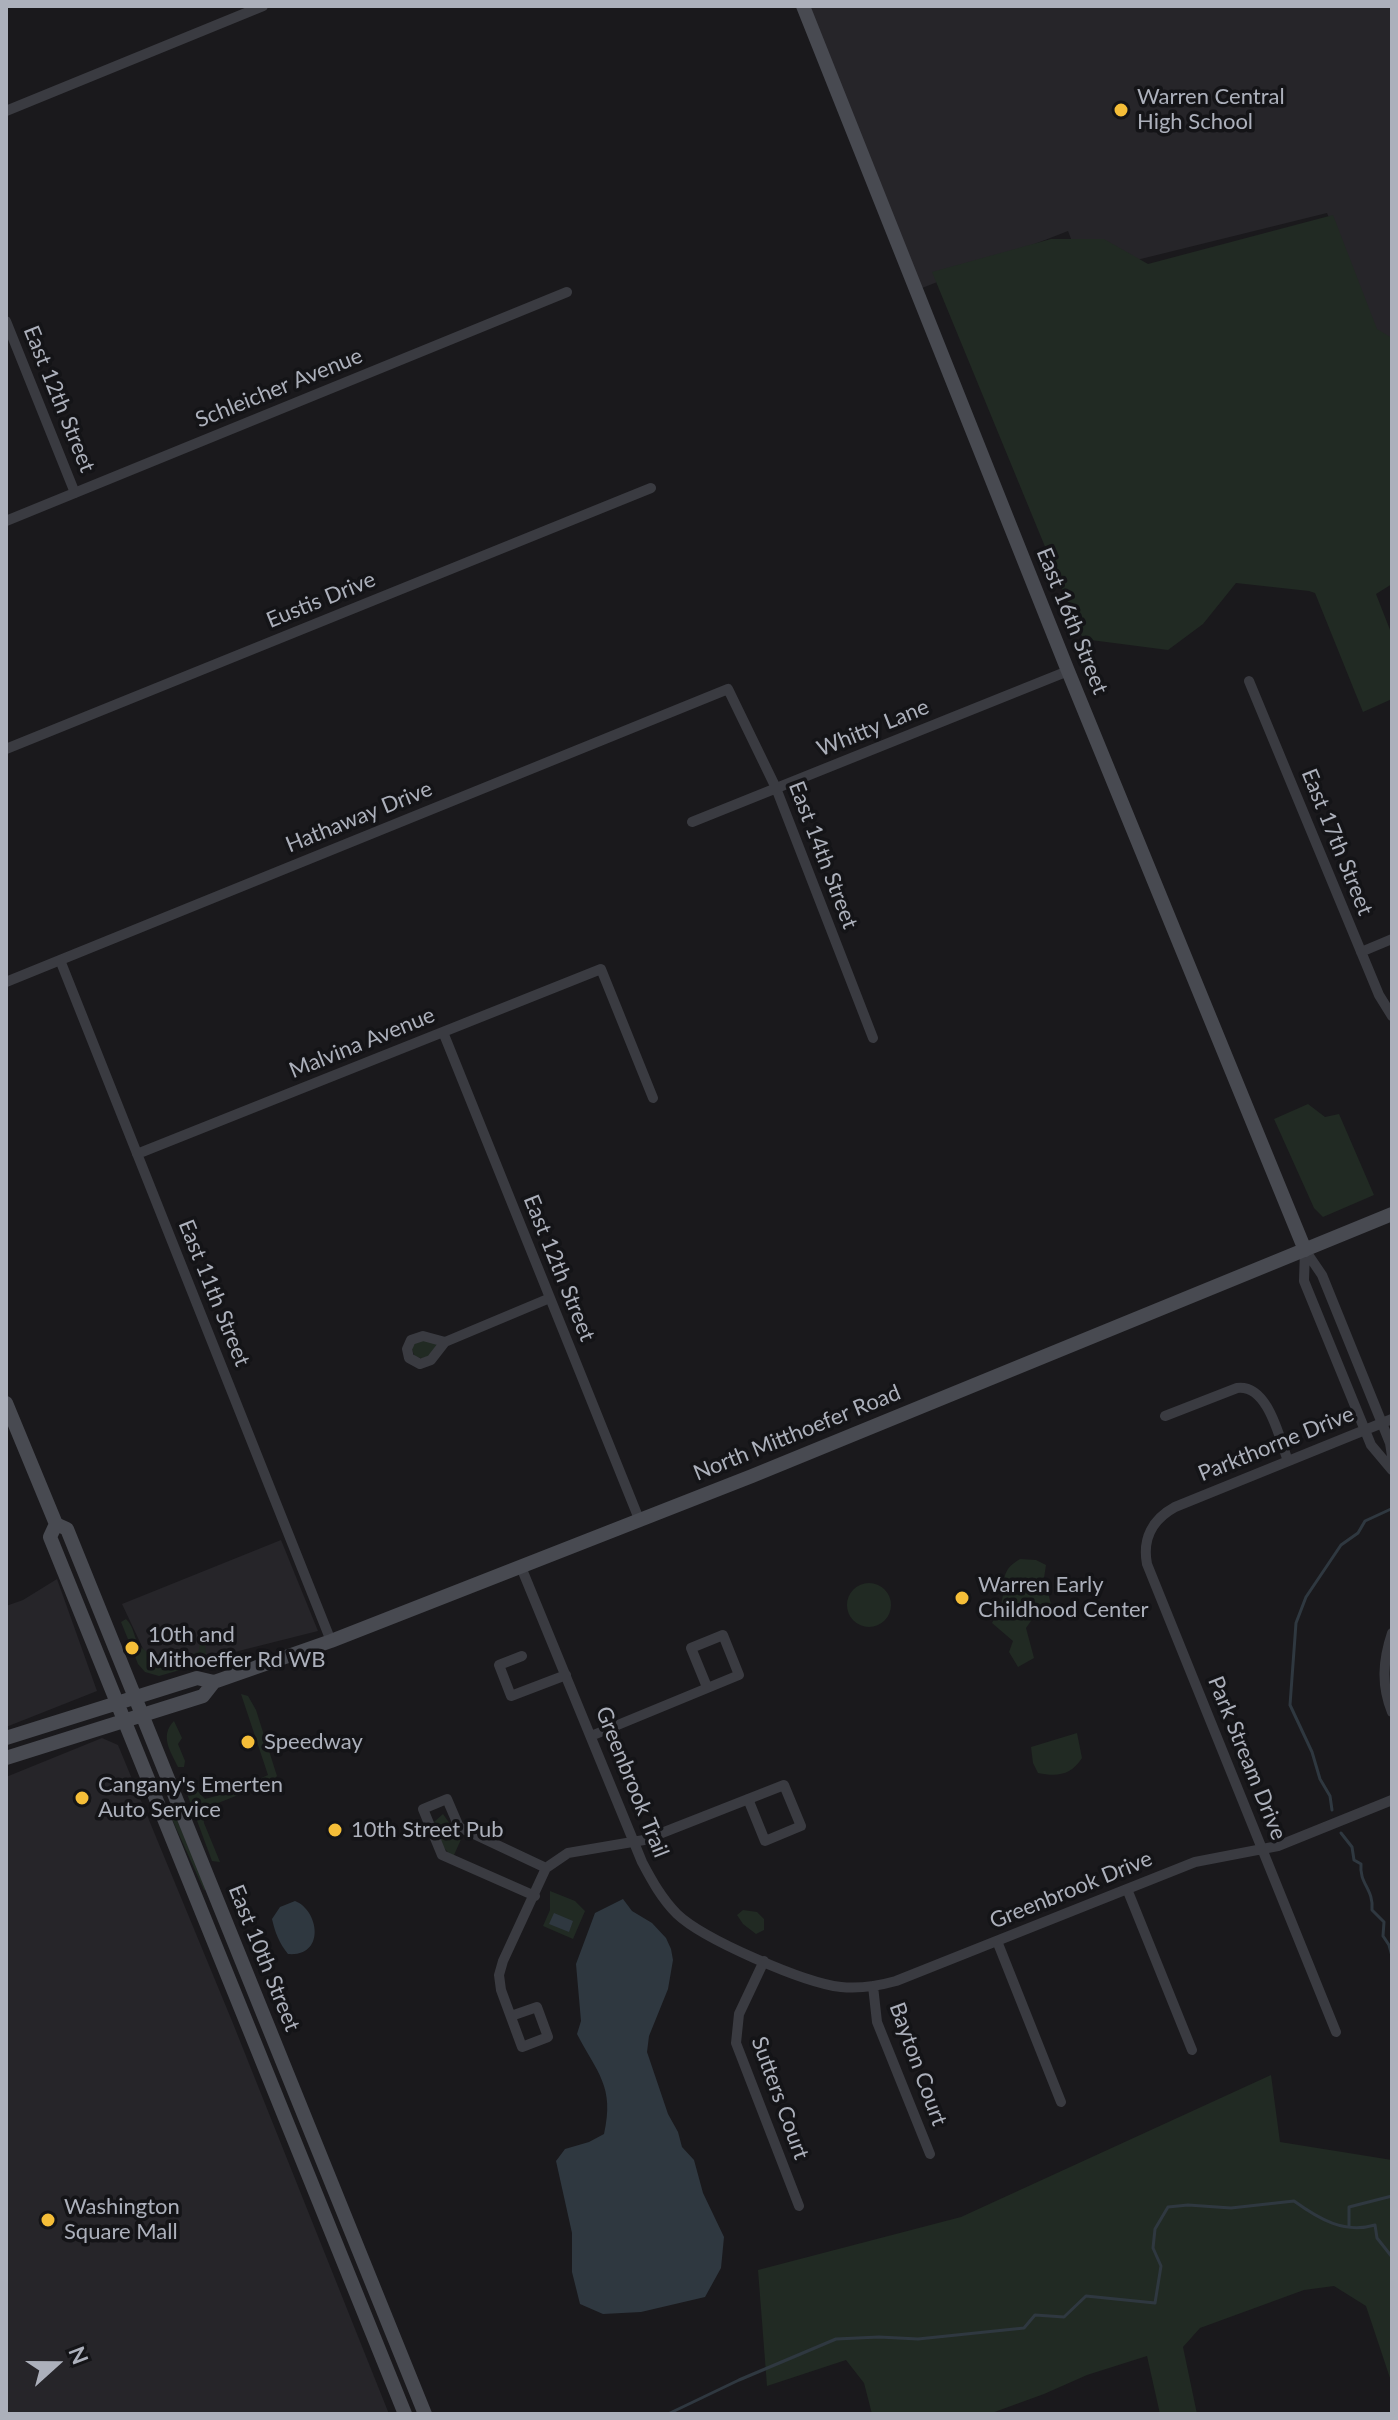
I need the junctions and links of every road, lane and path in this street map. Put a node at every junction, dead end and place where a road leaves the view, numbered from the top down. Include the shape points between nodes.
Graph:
1 (263, 6) edge
2 (803, 6) edge
3 (6, 111) edge
4 (567, 292) dead end
5 (6, 321) edge
6 (651, 488) dead end
7 (75, 493) junction
8 (6, 521) edge
9 (1068, 671) junction
10 (1249, 681) dead end
11 (728, 689) joint
12 (6, 749) edge
13 (776, 788) junction
14 (692, 822) dead end
15 (1392, 939) edge
16 (1361, 952) junction
17 (60, 960) junction
18 (6, 982) edge
19 (1392, 1016) edge
20 (443, 1032) junction
21 (873, 1038) dead end
22 (653, 1098) dead end
23 (137, 1154) junction
24 (1392, 1214) edge
25 (1305, 1250) junction
26 (550, 1298) junction
27 (445, 1342) dead end
28 (6, 1403) edge
29 (1165, 1416) dead end
30 (1387, 1421) edge
31 (1365, 1430) junction
32 (1392, 1456) edge
33 (1288, 1461) junction
34 (1392, 1470) edge
35 (1175, 1507) joint
36 (639, 1519) junction
37 (56, 1524) junction
38 (521, 1567) junction
39 (1392, 1633) edge
40 (331, 1641) junction
41 (522, 1656) dead end
42 (566, 1675) junction
43 (214, 1682) junction
44 (707, 1687) junction
45 (135, 1696) junction
46 (117, 1703) junction
47 (1392, 1712) edge
48 (142, 1715) junction
49 (124, 1720) junction
50 (591, 1736) junction
51 (6, 1738) edge
52 (6, 1758) edge
53 (748, 1799) junction
54 (1392, 1800) edge
55 (633, 1841) junction
56 (1263, 1850) junction
57 (546, 1868) junction
58 (1127, 1889) junction
59 (535, 1896) junction
60 (997, 1941) junction
61 (764, 1961) junction
62 (873, 1986) junction
63 (511, 2016) dead end
64 (1336, 2032) dead end
65 (1192, 2050) dead end
66 (1061, 2102) dead end
67 (930, 2154) dead end
68 (799, 2206) dead end
69 (405, 2414) edge
70 (425, 2414) edge

1 - 3 street
2 - 9 main road, East 16th Street
4 - 7 street, Schleicher Avenue
5 - 7 street, East 12th Street
6 - 12 street, Eustis Drive
7 - 8 street, Schleicher Avenue
9 - 13 street, Whitty Lane
9 - 25 main road, East 16th Street
10 - 16 street, East 17th Street
11 - 13 street, East 14th Street
11 - 17 street, Hathaway Drive
13 - 14 street, Whitty Lane
13 - 21 street, East 14th Street
15 - 16 street
16 - 19 street, East 17th Street
17 - 18 street, Hathaway Drive
17 - 23 street, East 11th Street
20 - 22 street, Malvina Avenue via 601,969
20 - 23 street, Malvina Avenue
20 - 26 street, East 12th Street
23 - 40 street, East 11th Street
24 - 25 main road, North Mitthoefer Road
25 - 30 street via 1322,1275
25 - 31 street via 1304,1281
25 - 36 main road, North Mitthoefer Road
26 - 27 street
26 - 36 street, East 12th Street
28 - 37 main road, East 10th Street
29 - 33 street via 1237,1388 1250,1388 1263,1399
30 - 31 street, Parkthorne Drive
30 - 32 street
31 - 33 street, Parkthorne Drive
31 - 34 street
33 - 35 street, Parkthorne Drive
35 - 56 street, Park Stream Drive via 1148,1535 1147,1564
36 - 38 main road, North Mitthoefer Road
37 - 45 main road, East 10th Street via 67,1529
37 - 46 main road, East 10th Street via 50,1537
38 - 40 main road, North Mitthoefer Road
38 - 42 street, Greenbrook Trail
39 - 47 street via 1383,1675
40 - 43 main road, North Mitthoefer Road
41 - 42 street via 499,1665 511,1696
42 - 50 street, Greenbrook Trail
43 - 45 main road, North Mitthoefer Road via 197,1678
43 - 48 main road, North Mitthoefer Road via 203,1696
44 - 44 street via 739,1675 723,1635 691,1648
44 - 50 street
45 - 46 main road, North Mitthoefer Road
45 - 48 main road, East 10th Street
46 - 49 main road, East 10th Street
46 - 51 main road, North Mitthoefer Road
48 - 49 main road, North Mitthoefer Road
48 - 70 main road, East 10th Street
49 - 52 main road, North Mitthoefer Road
49 - 69 main road, East 10th Street
50 - 55 street, Greenbrook Trail
53 - 53 street via 784,1785 801,1826 765,1841
53 - 55 street
54 - 56 street, Greenbrook Drive
55 - 57 street via 568,1853
55 - 61 street, Greenbrook Trail via 655,1888 676,1913 711,1938
56 - 58 street, Greenbrook Drive via 1203,1859
56 - 64 street, Park Stream Drive
57 - 59 street
57 - 59 street via 459,1827 447,1799 423,1809 442,1855
58 - 60 street, Greenbrook Drive
58 - 65 street
59 - 63 street via 501,1968 501,1990
60 - 62 street, Greenbrook Drive
60 - 66 street
61 - 62 street, Greenbrook Drive via 830,1985
61 - 68 street, Sutters Court via 739,2014 736,2043
62 - 67 street, Bayton Court via 877,2022

